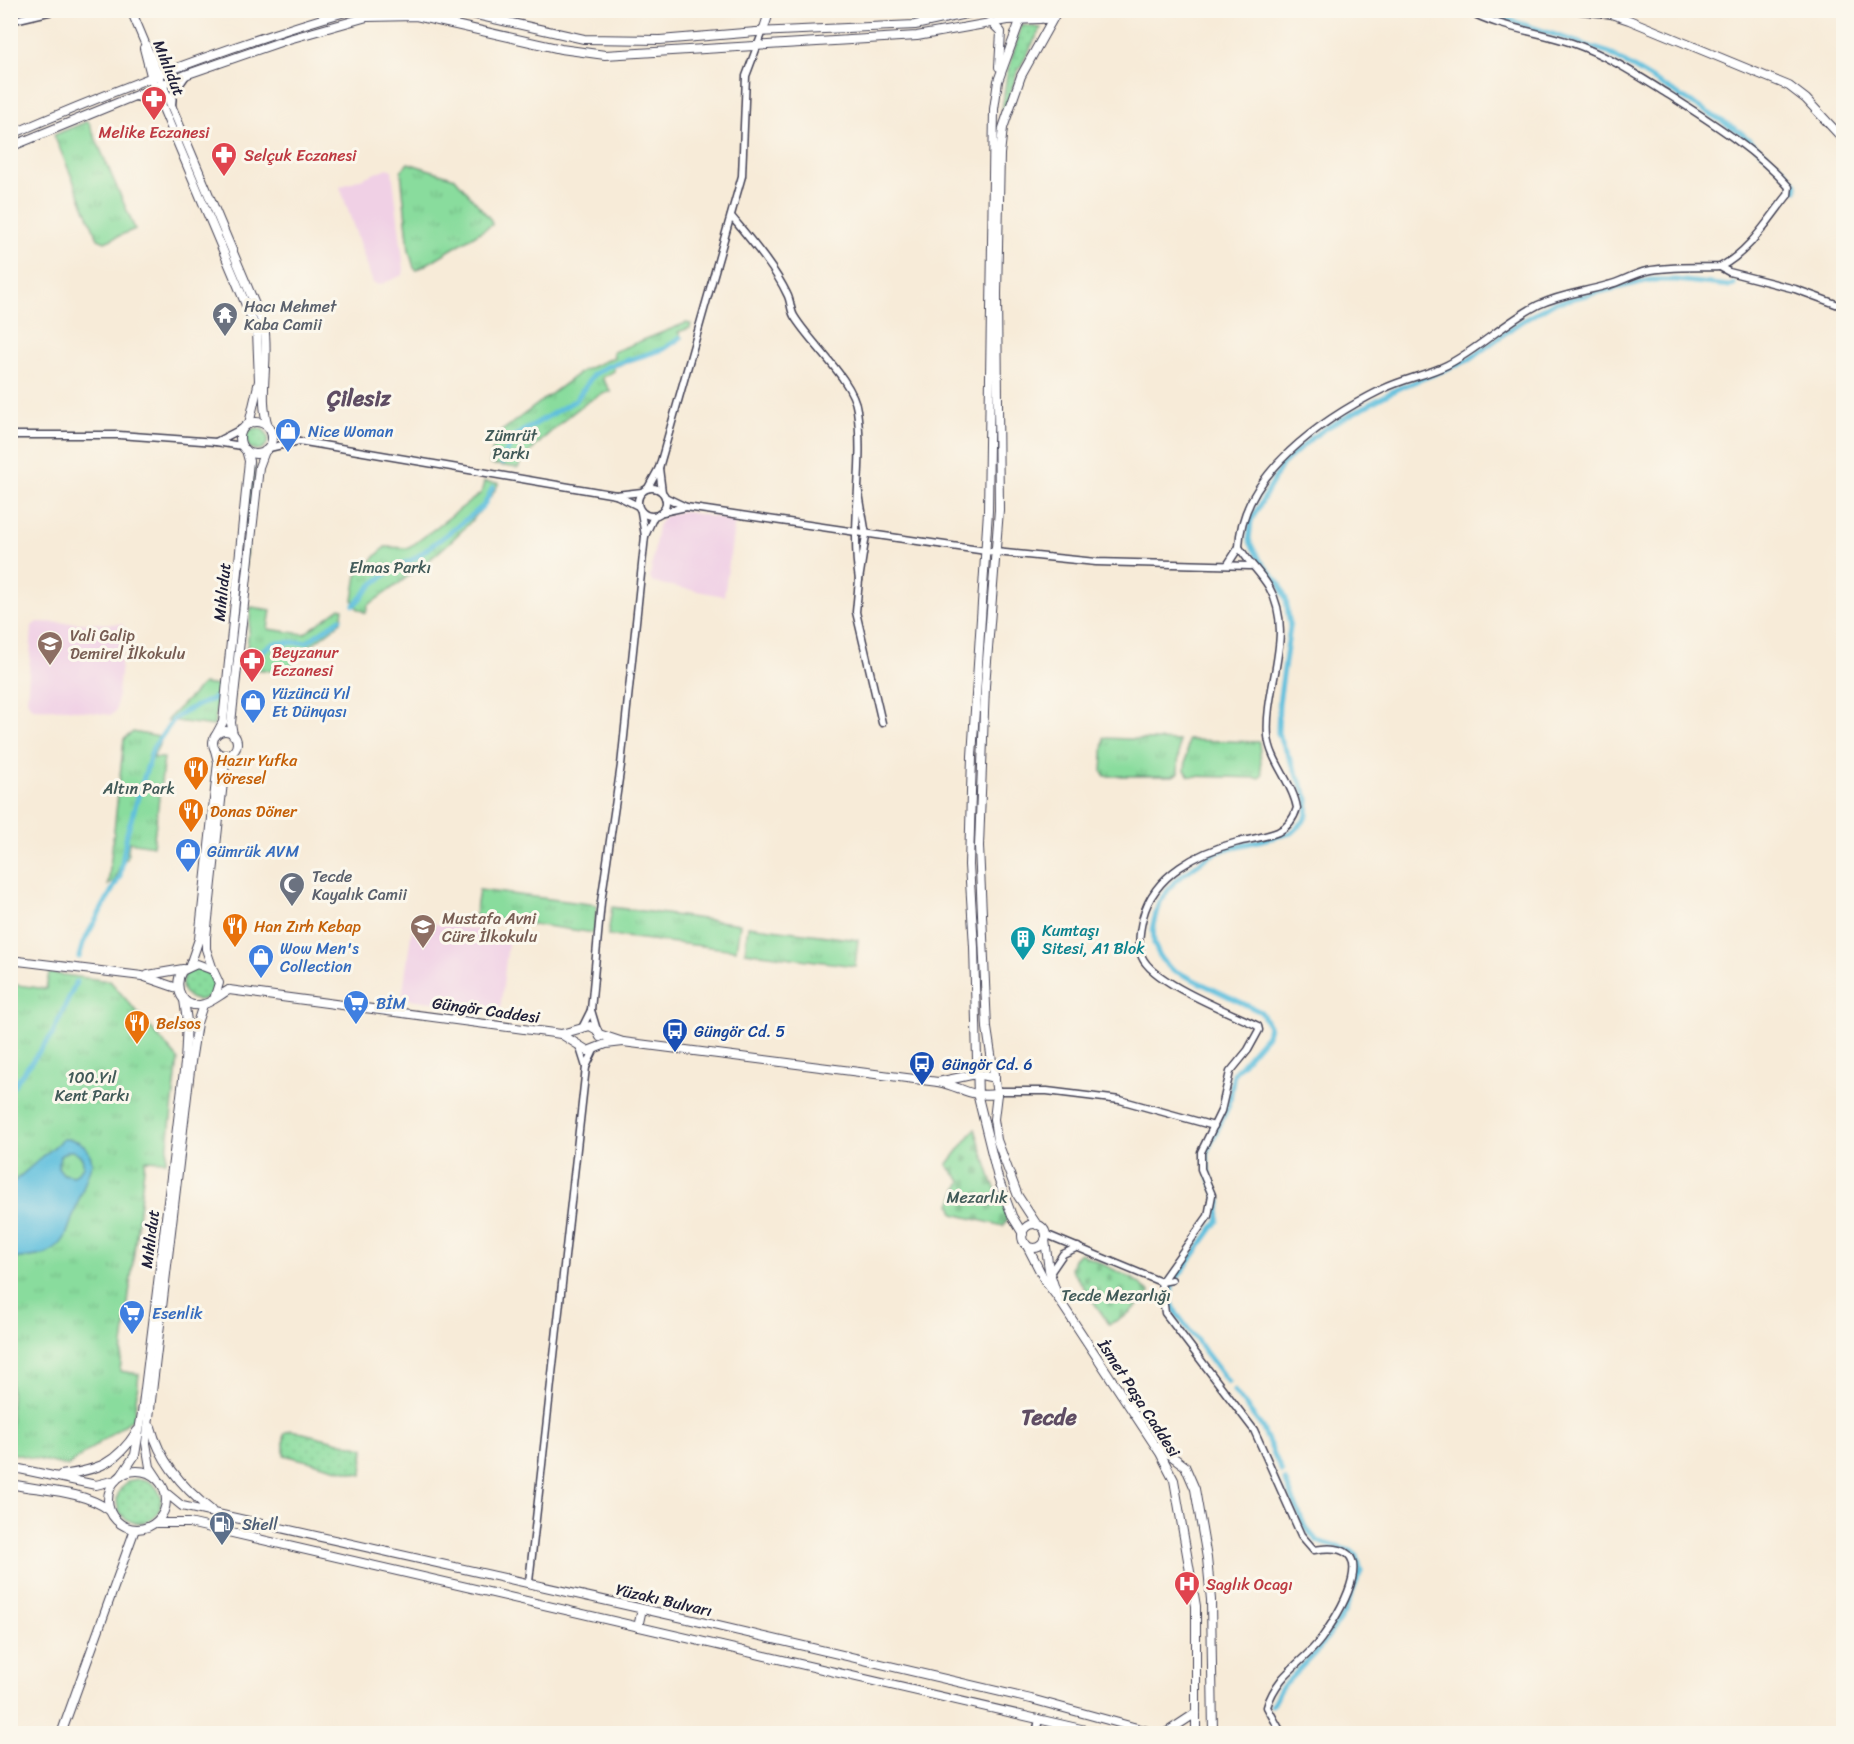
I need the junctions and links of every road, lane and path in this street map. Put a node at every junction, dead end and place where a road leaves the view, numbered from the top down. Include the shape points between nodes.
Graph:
1 (57, 10) edge
2 (131, 10) edge
3 (352, 10) edge
4 (359, 10) edge
5 (454, 10) edge
6 (770, 10) edge
7 (984, 10) edge
8 (1030, 10) edge
9 (1467, 10) edge
10 (1578, 10) edge
11 (1056, 13) edge
12 (1022, 14) edge
13 (1040, 19) junction
14 (357, 20) junction
15 (10, 21) edge
16 (991, 22) junction
17 (763, 32) junction
18 (756, 46) junction
19 (187, 75) junction
20 (155, 77) junction
21 (998, 81) junction
22 (158, 86) junction
23 (131, 97) junction
24 (163, 108) junction
25 (172, 111) junction
26 (10, 135) edge
27 (1844, 140) edge
28 (10, 147) edge
29 (731, 216) junction
30 (1720, 267) junction
31 (1844, 307) edge
32 (247, 425) junction
33 (268, 426) junction
34 (10, 435) edge
35 (299, 441) junction
36 (216, 442) junction
37 (244, 448) junction
38 (267, 450) junction
39 (659, 468) junction
40 (858, 487) junction
41 (645, 490) junction
42 (616, 495) junction
43 (664, 495) junction
44 (686, 507) junction
45 (640, 509) junction
46 (662, 512) junction
47 (654, 516) junction
48 (855, 533) junction
49 (867, 535) junction
50 (645, 536) junction
51 (1239, 547) junction
52 (986, 551) junction
53 (995, 551) junction
54 (1228, 564) junction
55 (1250, 566) junction
56 (859, 580) junction
57 (882, 723) dead end
58 (216, 735) junction
59 (233, 735) junction
60 (215, 750) junction
61 (233, 752) junction
62 (10, 960) edge
63 (188, 967) junction
64 (213, 970) junction
65 (142, 976) junction
66 (217, 978) junction
67 (177, 988) junction
68 (229, 990) junction
69 (215, 996) junction
70 (184, 1000) junction
71 (204, 1005) junction
72 (591, 1010) junction
73 (580, 1029) junction
74 (598, 1032) junction
75 (561, 1034) junction
76 (623, 1042) junction
77 (578, 1045) junction
78 (596, 1047) junction
79 (586, 1067) junction
80 (976, 1074) junction
81 (995, 1077) junction
82 (939, 1082) junction
83 (997, 1093) junction
84 (978, 1097) junction
85 (1214, 1126) junction
86 (1037, 1225) junction
87 (1023, 1234) junction
88 (1045, 1237) junction
89 (1026, 1244) junction
90 (1078, 1247) junction
91 (1050, 1274) junction
92 (1172, 1281) dead end
93 (1161, 1282) junction
94 (1058, 1298) junction
95 (150, 1420) junction
96 (140, 1427) junction
97 (1152, 1441) junction
98 (10, 1467) edge
99 (54, 1476) junction
100 (119, 1478) junction
101 (158, 1479) junction
102 (10, 1484) edge
103 (165, 1492) junction
104 (110, 1510) junction
105 (215, 1513) junction
106 (156, 1523) junction
107 (135, 1529) junction
108 (529, 1582) junction
109 (642, 1609) junction
110 (638, 1627) junction
111 (1196, 1713) junction
112 (1039, 1719) junction
113 (61, 1734) edge
114 (1036, 1734) edge
115 (1103, 1734) edge
116 (1162, 1734) edge
117 (1196, 1734) edge
118 (1213, 1734) edge
119 (1282, 1734) edge

1 - 15 street
2 - 20 main road, Mıhlıdut
3 - 20 main road
4 - 14 street
5 - 17 main road via 584,39 660,40
6 - 17 main road
7 - 17 main road via 915,24
8 - 13 main road
9 - 30 street via 1502,25 1597,53 1707,119 1776,173 1789,187 1788,195 1746,249
10 - 27 main road via 1629,20 1789,86
11 - 13 main road
11 - 53 main road via 1021,76 1003,128 1000,154 999,510
12 - 13 main road
12 - 16 main road
12 - 21 main road
14 - 18 main road via 416,16 585,54
14 - 19 main road
16 - 18 main road via 917,36
16 - 21 main road via 1001,32 1002,40
17 - 18 street
18 - 29 street via 746,76 742,176
19 - 22 main road
19 - 25 street via 173,94
20 - 22 main road, Mıhlıdut
20 - 26 main road
21 - 52 main road via 992,150
22 - 23 main road
22 - 24 main road, Mıhlıdut
22 - 25 main road, Mıhlıdut
23 - 24 street via 148,99
23 - 28 main road
24 - 32 main road, Mıhlıdut via 257,331 259,381
25 - 33 main road, Mıhlıdut via 264,326 264,408
29 - 39 street
29 - 40 street via 788,294 792,314 854,397 858,418
30 - 31 street
30 - 51 street via 1647,271 1607,286 1568,293 1498,328 1465,355 1444,366 1382,389 1289,451 1259,489 1244,518
32 - 33 main road via 260,422
32 - 36 street
32 - 37 main road via 240,436
33 - 35 street via 276,434
33 - 38 main road via 272,438
34 - 36 street via 119,435
35 - 38 street
35 - 42 street
36 - 37 street
37 - 38 main road via 255,454
37 - 58 main road, Mıhlıdut via 249,461 223,722
38 - 59 main road, Mıhlıdut via 259,467 231,723
39 - 41 street
39 - 43 street
40 - 48 street
40 - 49 street
41 - 42 street
41 - 43 street via 655,488
41 - 45 street
42 - 45 street
43 - 44 street
43 - 46 street via 666,506
44 - 46 street
44 - 48 street
45 - 47 street via 646,516
45 - 50 street
46 - 47 street
47 - 50 street
48 - 49 street
48 - 56 street
49 - 52 street
49 - 56 street
50 - 72 street
51 - 54 street
51 - 55 street
52 - 53 street
52 - 80 main road via 973,733 969,865
53 - 54 street via 1096,562
53 - 81 main road via 982,721 979,846 987,1028
54 - 55 street
55 - 85 street via 1269,587 1280,620 1268,739 1298,808 1289,825 1278,832 1210,850 1160,883 1144,910 1139,930 1142,956 1153,972 1258,1026 1257,1036 1230,1072
56 - 57 street via 856,612
58 - 59 main road
58 - 60 main road
59 - 61 main road
60 - 61 main road via 226,755
60 - 63 main road via 218,762 199,939
61 - 64 main road via 225,764 206,937
62 - 65 main road
63 - 64 main road via 204,965
63 - 65 main road
63 - 67 main road via 178,977
64 - 66 main road
65 - 67 main road
66 - 68 main road
66 - 69 main road
67 - 70 main road
68 - 69 main road
68 - 75 main road, Güngör Caddesi
69 - 71 main road
70 - 71 main road
70 - 96 main road, Mıhlıdut via 188,1021 185,1062
71 - 95 main road, Mıhlıdut via 192,1054
72 - 73 street
72 - 74 street
73 - 74 main road via 590,1026
73 - 75 main road
73 - 77 main road
74 - 76 main road
74 - 78 main road
75 - 77 main road
76 - 78 main road
76 - 82 main road
77 - 78 main road via 588,1051
77 - 79 street
78 - 79 street
79 - 108 street
80 - 81 main road
80 - 82 main road
80 - 84 main road
81 - 83 main road
82 - 84 main road
83 - 84 main road
83 - 85 street via 1047,1091 1120,1100
83 - 86 main road via 994,1119 1000,1152 1018,1196
84 - 87 main road via 1001,1187
85 - 93 street via 1201,1152 1201,1169 1212,1195 1212,1206 1203,1225
86 - 87 main road via 1027,1227
86 - 88 main road
87 - 89 main road
88 - 89 main road via 1036,1247
88 - 90 street
88 - 91 main road
89 - 94 main road
90 - 91 street via 1063,1254
90 - 93 street
91 - 94 main road
92 - 93 street
93 - 119 street via 1166,1313 1254,1430 1301,1534 1314,1550 1327,1547 1346,1552 1353,1560 1353,1583 1336,1616 1320,1641 1271,1694 1267,1707
94 - 97 main road, İsmet Paşa Caddesi
95 - 101 main road, Mıhlıdut via 148,1457
95 - 105 main road via 155,1441 174,1474
96 - 99 main road via 122,1451 104,1465 85,1473
96 - 100 main road, Mıhlıdut via 135,1455
97 - 111 main road, İsmet Paşa Caddesi via 1174,1480 1196,1606
97 - 118 main road via 1185,1466 1195,1489 1211,1600
98 - 99 main road
99 - 100 main road via 96,1485
100 - 101 main road via 140,1471
100 - 104 main road via 110,1491
101 - 103 main road
102 - 104 main road via 80,1496
103 - 105 main road, Yüzakı Bulvarı via 182,1506
103 - 106 main road via 166,1507
104 - 107 main road via 121,1525
105 - 108 main road, Yüzakı Bulvarı
106 - 107 main road
106 - 110 main road, Yüzakı Bulvarı via 189,1523
107 - 113 main road
108 - 109 main road, Yüzakı Bulvarı
109 - 110 main road
109 - 116 main road, Yüzakı Bulvarı
110 - 112 main road, Yüzakı Bulvarı
111 - 116 main road
111 - 117 main road, İsmet Paşa Caddesi
112 - 114 street
112 - 115 main road, Yüzakı Bulvarı

